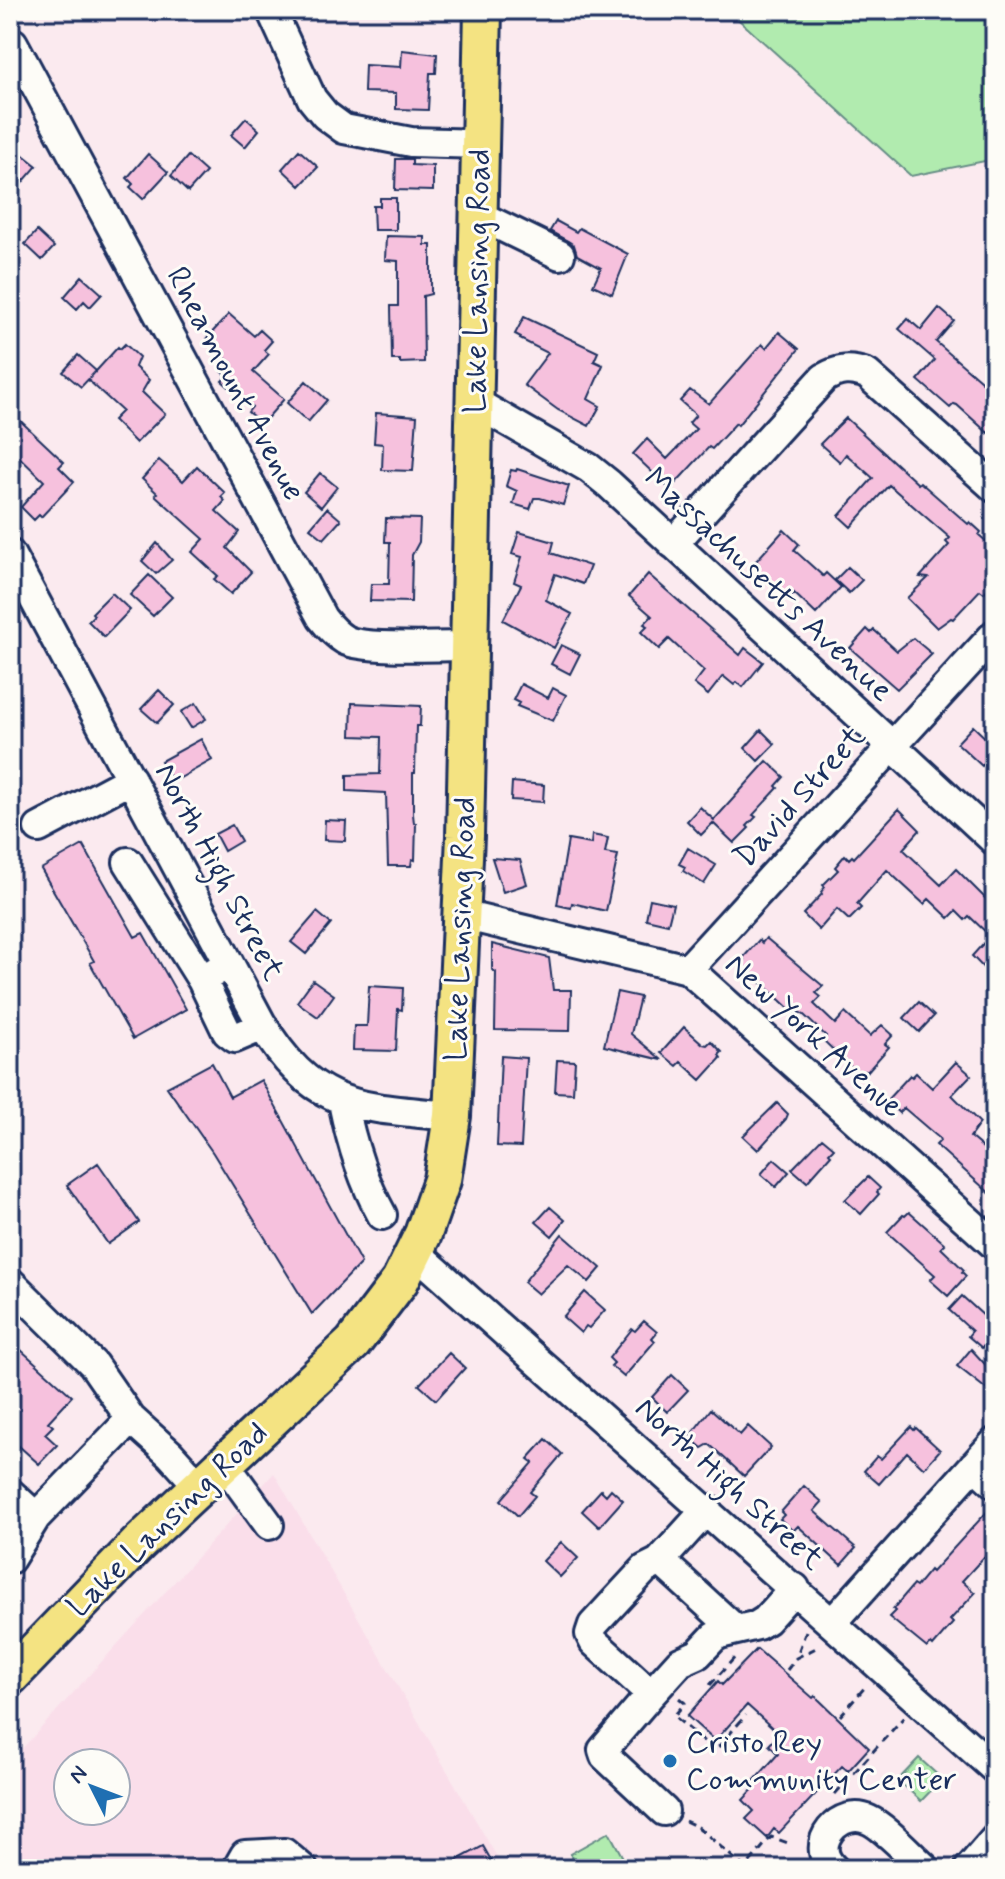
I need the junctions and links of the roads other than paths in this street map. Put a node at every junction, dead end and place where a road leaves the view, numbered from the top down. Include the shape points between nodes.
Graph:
1 (271, 10) edge
2 (483, 10) edge
3 (13, 43) dead end
4 (482, 144) junction
5 (480, 216) junction
6 (560, 255) dead end
7 (476, 403) junction
8 (995, 488) edge
9 (673, 544) junction
10 (10, 554) edge
11 (995, 634) edge
12 (470, 646) junction
13 (892, 746) junction
14 (131, 779) junction
15 (39, 828) dead end
16 (995, 841) edge
17 (128, 862) dead end
18 (462, 915) junction
19 (229, 963) junction
20 (688, 969) junction
21 (202, 980) junction
22 (263, 1026) junction
23 (343, 1102) junction
24 (452, 1116) junction
25 (382, 1215) dead end
26 (995, 1245) edge
27 (415, 1252) junction
28 (10, 1282) edge
29 (131, 1419) junction
30 (995, 1442) edge
31 (212, 1474) junction
32 (985, 1474) edge
33 (10, 1493) edge
34 (707, 1509) junction
35 (36, 1517) junction
36 (269, 1525) dead end
37 (10, 1559) edge
38 (659, 1562) junction
39 (795, 1588) junction
40 (736, 1630) junction
41 (821, 1632) junction
42 (10, 1677) edge
43 (656, 1688) junction
44 (995, 1769) edge
45 (664, 1811) road end
46 (995, 1839) edge
47 (237, 1869) edge
48 (303, 1869) edge
49 (834, 1869) edge
50 (926, 1869) edge
51 (969, 1869) edge

1 - 4 street via 312,99 344,129 411,142
2 - 4 main road, Lake Lansing Road
3 - 12 street, Rheamount Avenue via 322,618 333,632 364,646
4 - 5 main road, Lake Lansing Road
5 - 6 street
5 - 7 main road, Lake Lansing Road
7 - 9 street, Massachusetts Avenue via 589,468
7 - 12 main road, Lake Lansing Road
8 - 9 street via 867,374 837,370
9 - 13 street, Massachusetts Avenue
10 - 14 street, North High Street
11 - 13 street, David Street
12 - 18 main road, Lake Lansing Road
13 - 16 street, Massachusetts Avenue
13 - 20 street, David Street
14 - 15 street
14 - 19 street, North High Street
17 - 21 street
18 - 20 street, New York Avenue
18 - 24 main road, Lake Lansing Road
19 - 21 street
19 - 22 street, North High Street
20 - 26 street, New York Avenue
21 - 22 street via 227,1032 235,1038
22 - 23 street, North High Street via 290,1065
23 - 24 street, North High Street
23 - 25 street via 351,1143
24 - 27 main road, Lake Lansing Road via 442,1180
27 - 31 main road, Lake Lansing Road via 390,1296 353,1343
27 - 34 street, North High Street
28 - 29 street via 93,1364
29 - 31 street via 170,1454
29 - 35 street
30 - 32 street
31 - 36 street
31 - 42 main road, Lake Lansing Road
32 - 41 street
33 - 35 street
34 - 38 street
34 - 39 street, North High Street
35 - 37 street
38 - 40 street
38 - 43 street via 645,1569 590,1634
39 - 40 street via 766,1620
39 - 41 street, North High Street
40 - 43 street via 714,1637
41 - 44 street, North High Street
43 - 45 street via 603,1750
46 - 51 street
47 - 48 street via 245,1855 284,1853
49 - 50 street via 823,1854 823,1844 835,1826 858,1816 871,1820

